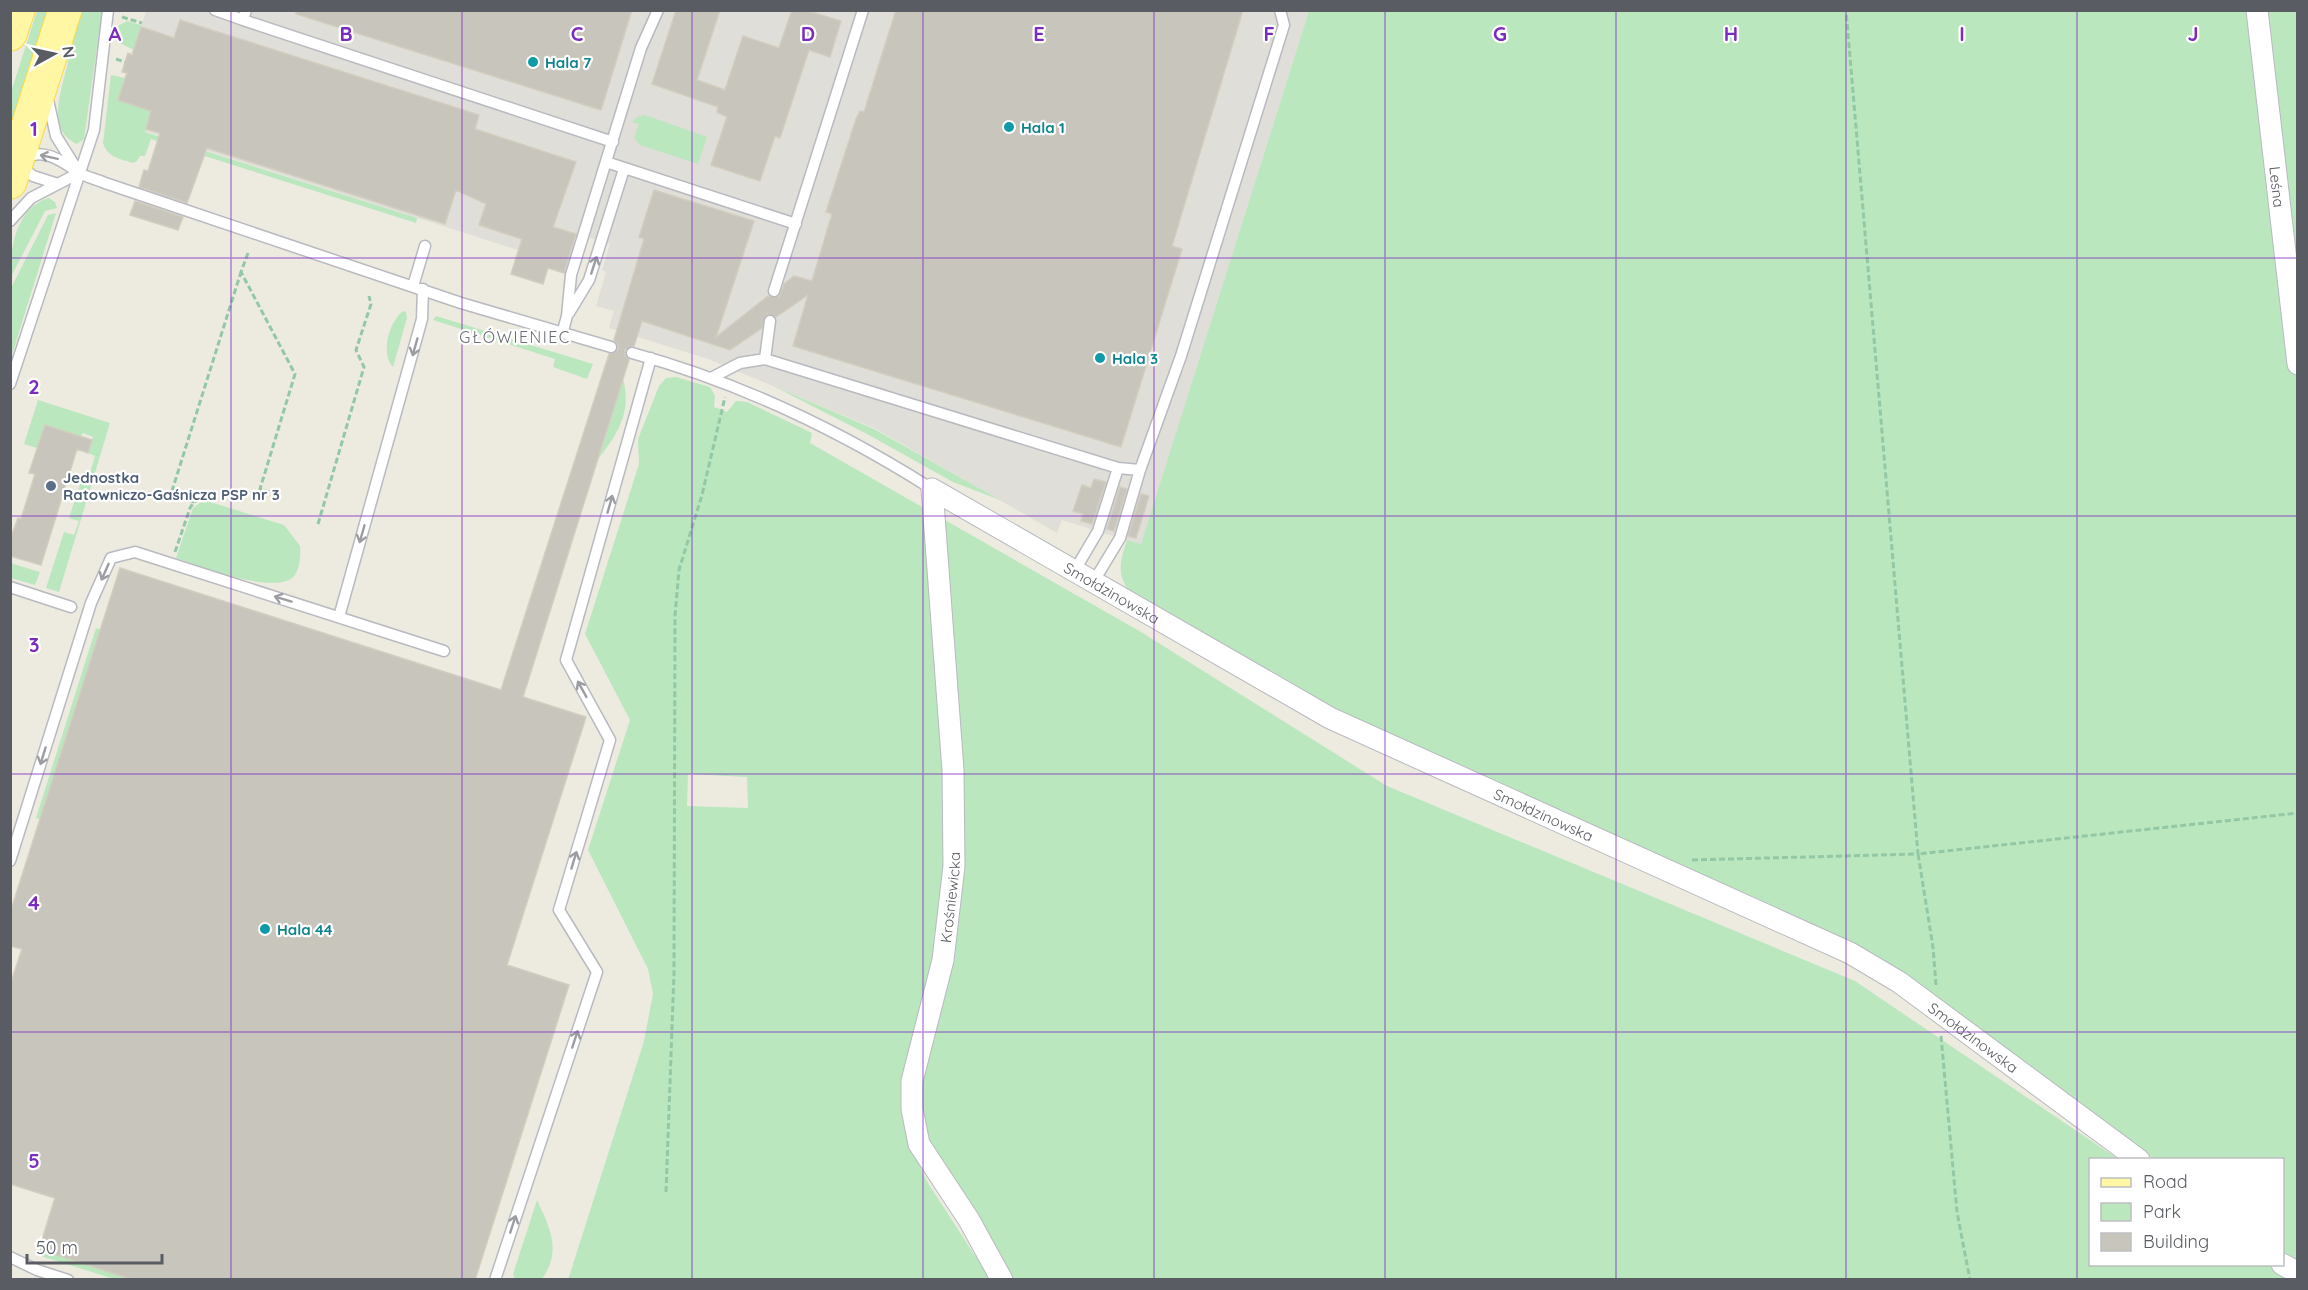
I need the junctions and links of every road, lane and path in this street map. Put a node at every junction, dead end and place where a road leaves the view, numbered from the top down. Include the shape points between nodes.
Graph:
1 (18, 10) edge
2 (65, 10) edge
3 (215, 10) edge
4 (658, 10) edge
5 (863, 10) edge
6 (1280, 10) edge
7 (1846, 10) edge
8 (2257, 10) edge
9 (113, 13) edge
10 (244, 15) edge
11 (142, 23) dead end
12 (10, 34) edge
13 (50, 57) junction
14 (613, 142) junction
15 (606, 162) junction
16 (12, 167) edge
17 (624, 169) junction
18 (79, 173) junction
19 (58, 184) junction
20 (10, 221) edge
21 (796, 224) junction
22 (425, 246) dead end
23 (248, 253) dead end
24 (241, 272) junction
25 (418, 287) junction
26 (774, 291) dead end
27 (369, 296) dead end
28 (567, 316) junction
29 (770, 321) dead end
30 (562, 334) junction
31 (611, 347) dead end
32 (632, 353) dead end
33 (651, 358) junction
34 (765, 359) junction
35 (2298, 364) edge
36 (711, 378) junction
37 (10, 384) edge
38 (729, 384) junction
39 (1118, 468) junction
40 (1140, 470) junction
41 (932, 489) junction
42 (269, 492) dead end
43 (203, 498) dead end
44 (194, 502) junction
45 (318, 524) dead end
46 (171, 563) junction
47 (1075, 570) junction
48 (1094, 582) junction
49 (10, 588) edge
50 (71, 606) dead end
51 (339, 617) junction
52 (444, 651) dead end
53 (2298, 813) edge
54 (1918, 854) junction
55 (10, 861) edge
56 (1645, 861) junction
57 (1938, 1011) junction
58 (2136, 1158) edge
59 (666, 1192) dead end
60 (10, 1257) edge
61 (2284, 1265) edge
62 (2298, 1273) edge
63 (68, 1280) edge
64 (495, 1280) edge
65 (1002, 1280) edge
66 (1970, 1280) edge

1 - 12 main road
2 - 13 main road
3 - 10 lane
4 - 14 lane via 641,48
5 - 21 lane
6 - 40 lane via 1284,25 1182,356
7 - 54 path
8 - 35 street, Leśna
9 - 11 path
9 - 18 lane via 94,130
10 - 14 lane
13 - 16 main road
13 - 18 lane via 50,115 56,136
14 - 15 lane
15 - 17 lane
15 - 28 lane via 571,275
18 -> 16 lane via 59,159 40,154
16 - 19 lane
17 - 21 lane
28 -> 17 lane via 589,280
18 - 19 lane
18 - 25 lane
18 - 37 lane
19 - 20 lane via 31,198
21 - 26 lane
22 - 25 lane
23 - 24 path
24 - 42 path via 295,374 260,489
24 - 44 path via 171,494
25 - 30 lane
25 -> 51 lane via 422,319
27 - 45 path via 371,304 356,350 364,368
28 - 30 lane
29 - 34 lane
30 - 31 lane
32 - 33 lane
33 - 36 lane
64 -> 33 lane via 597,972 559,910 610,740 566,660
34 - 36 lane via 740,363
34 - 39 lane
36 - 38 lane
38 - 41 lane via 882,457
38 - 59 path via 679,570 675,616 674,973
39 - 40 lane
39 - 47 lane via 1098,531
40 - 48 lane via 1120,538
41 - 47 street, Smołdzinowska
41 - 65 street, Krośniewicka via 951,734 954,866 942,960 912,1081 912,1109 919,1144 969,1220
43 - 44 path
44 - 46 path
51 -> 46 lane
46 -> 55 lane via 135,552 111,558 91,603
47 - 48 street, Smołdzinowska
48 - 56 street, Smołdzinowska via 1330,718
49 - 50 lane
51 - 52 lane
53 - 54 path
54 - 56 path
54 - 57 path via 1933,947
56 - 57 street, Smołdzinowska via 1850,953
57 - 58 street, Smołdzinowska
57 - 66 path via 1958,1212
60 - 63 lane
61 - 62 street

